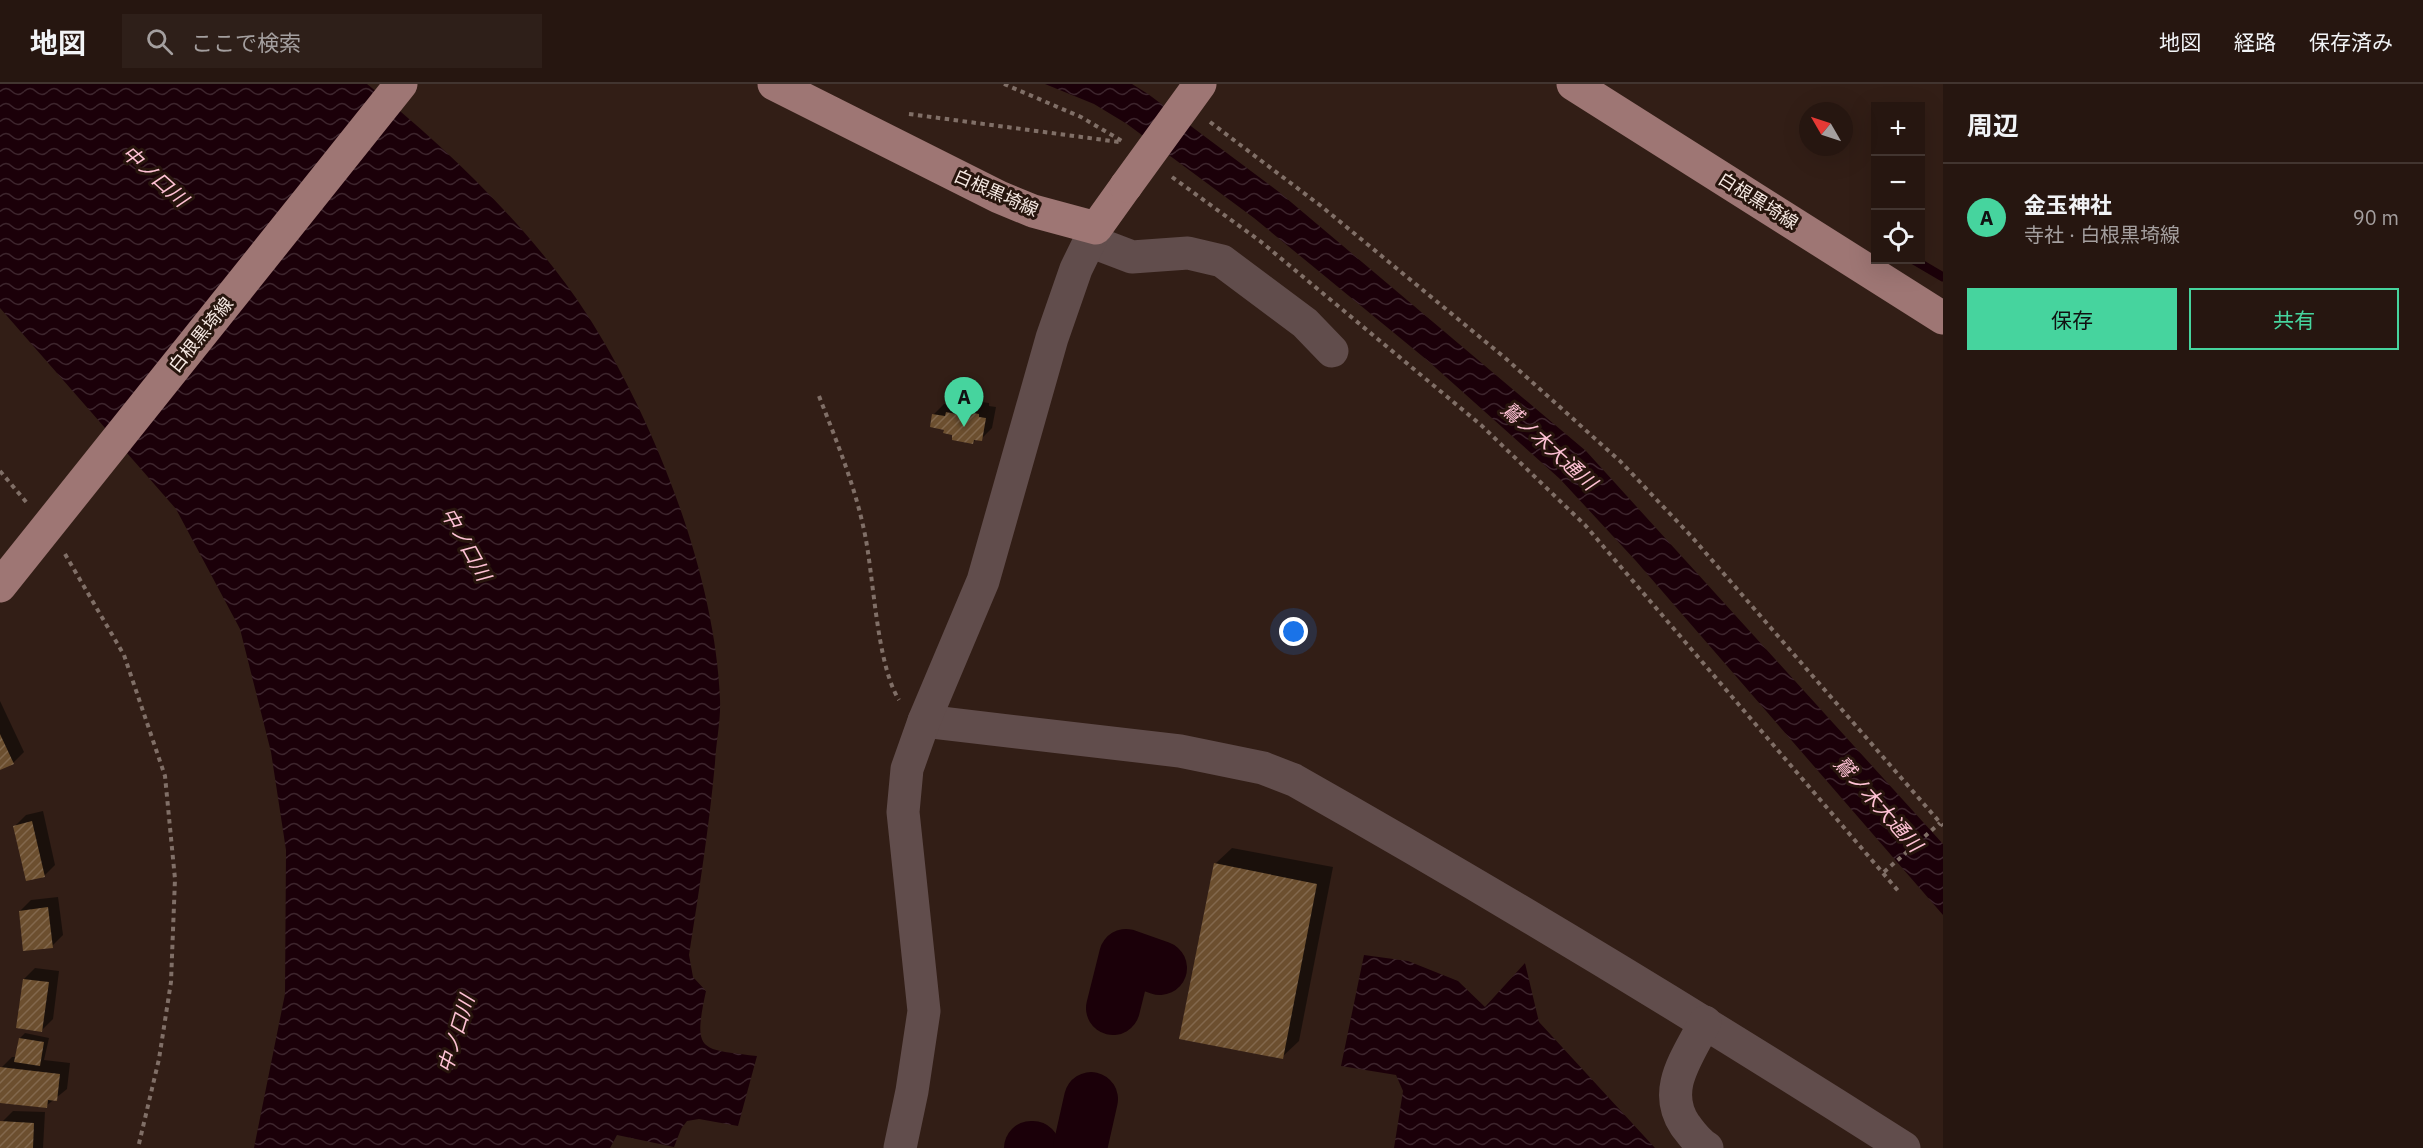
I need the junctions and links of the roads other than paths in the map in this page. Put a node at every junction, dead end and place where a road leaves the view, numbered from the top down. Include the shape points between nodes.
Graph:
1 (401, 84) edge
2 (774, 84) edge
3 (1573, 84) edge
4 (1200, 100) edge
5 (1093, 234) junction
6 (1943, 318) edge
7 (1332, 351) dead end
8 (0, 586) edge
9 (924, 721) junction
10 (1705, 1022) junction
11 (900, 1148) edge
12 (1707, 1148) edge
13 (1904, 1148) edge

1 - 8 main road, 白根黒埼線
2 - 5 main road, 白根黒埼線 via 999,197
3 - 6 main road, 白根黒埼線
4 - 5 main road, bridge via 1126,186
5 - 7 street via 1132,257 1188,253 1222,261 1305,322
5 - 9 street via 1052,338 983,581
9 - 10 street via 1180,751 1284,776 1473,881
9 - 11 street via 907,769 903,812 924,1011
10 - 12 street via 1673,1088 1676,1111 1697,1142
10 - 13 street

